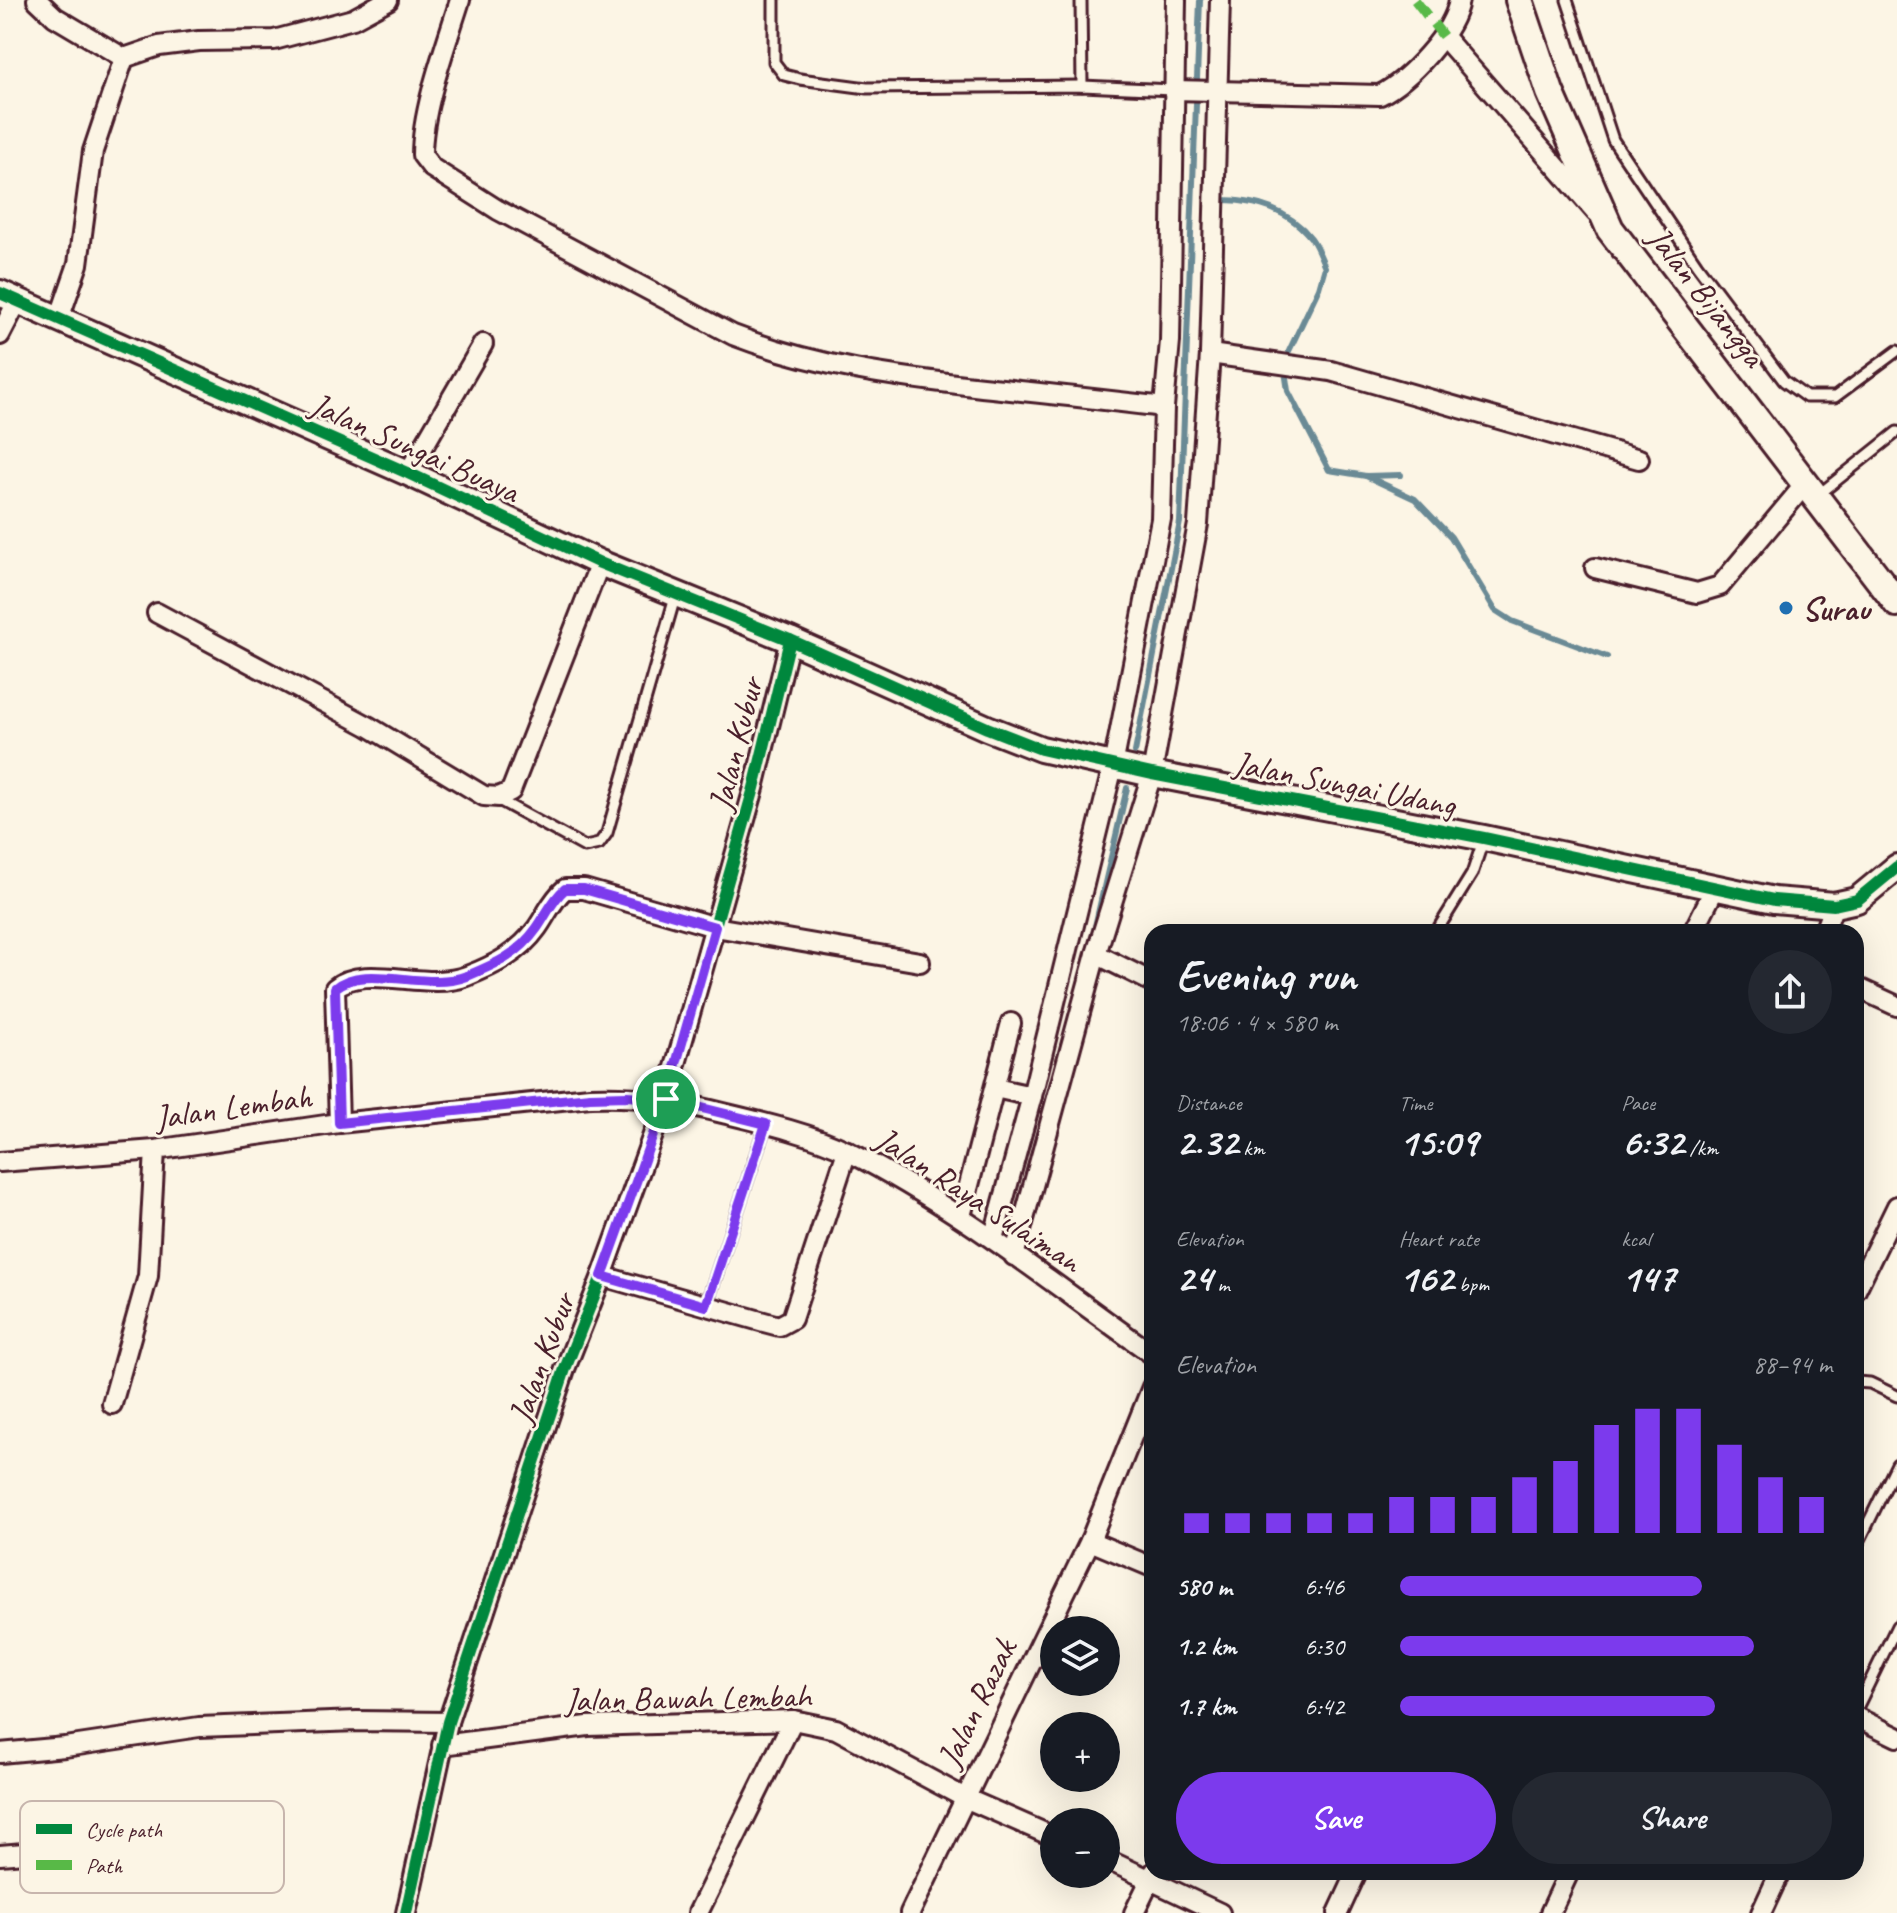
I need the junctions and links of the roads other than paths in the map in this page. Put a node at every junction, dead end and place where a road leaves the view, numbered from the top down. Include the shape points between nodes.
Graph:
1 (37, 0) edge
2 (388, 0) edge
3 (460, 0) edge
4 (774, 0) edge
5 (1081, 0) edge
6 (1176, 0) edge
7 (1220, 0) edge
8 (1459, 0) edge
9 (1519, 0) edge
10 (1567, 0) edge
11 (1443, 36) junction
12 (124, 58) junction
13 (1082, 86) junction
14 (1177, 90) junction
15 (1212, 90) junction
16 (1610, 229) junction
17 (9, 297) edge
18 (59, 319) junction
19 (0, 335) edge
20 (483, 344) dead end
21 (1897, 351) edge
22 (1210, 354) junction
23 (1164, 407) junction
24 (1897, 432) edge
25 (1639, 459) dead end
26 (408, 473) junction
27 (1811, 490) junction
28 (600, 563) junction
29 (1595, 568) dead end
30 (676, 594) junction
31 (1897, 603) edge
32 (157, 613) dead end
33 (790, 640) junction
34 (1113, 766) junction
35 (1152, 774) junction
36 (493, 797) junction
37 (1484, 838) junction
38 (1897, 867) edge
39 (1715, 888) junction
40 (1834, 905) junction
41 (1441, 924) edge
42 (1697, 924) edge
43 (1827, 924) edge
44 (715, 927) junction
45 (1096, 954) junction
46 (920, 962) dead end
47 (1144, 978) edge
48 (1864, 991) edge
49 (1897, 1006) edge
50 (1011, 1023) dead end
51 (995, 1088) junction
52 (1032, 1096) junction
53 (666, 1099) junction
54 (339, 1123) junction
55 (766, 1124) junction
56 (155, 1150) junction
57 (847, 1151) junction
58 (0, 1162) edge
59 (1897, 1206) edge
60 (961, 1216) junction
61 (993, 1239) junction
62 (1014, 1256) junction
63 (1864, 1274) edge
64 (602, 1276) junction
65 (706, 1306) junction
66 (1144, 1348) edge
67 (1864, 1383) edge
68 (1897, 1396) edge
69 (112, 1404) dead end
70 (1144, 1407) edge
71 (1897, 1464) edge
72 (1864, 1532) edge
73 (1090, 1541) junction
74 (1144, 1564) edge
75 (1895, 1634) edge
76 (1864, 1694) edge
77 (793, 1720) junction
78 (1864, 1721) edge
79 (448, 1722) junction
80 (1897, 1737) edge
81 (442, 1745) junction
82 (0, 1753) edge
83 (965, 1798) junction
84 (1040, 1831) edge
85 (20, 1853) edge
86 (0, 1855) edge
87 (1120, 1864) edge
88 (1144, 1873) edge
89 (1151, 1880) edge
90 (1160, 1880) edge
91 (1353, 1880) edge
92 (1565, 1880) edge
93 (1776, 1880) edge
94 (406, 1913) edge
95 (698, 1913) edge
96 (910, 1913) edge
97 (1134, 1913) edge
98 (1220, 1913) edge
99 (1338, 1913) edge
100 (1550, 1913) edge
101 (1761, 1913) edge

1 - 12 street via 55,17
2 - 12 street via 353,19 274,40 199,41
3 - 23 street via 422,155 432,168 498,210 733,335 772,350 877,375
4 - 13 lane via 774,62 784,75 867,88
5 - 13 lane
6 - 14 street
7 - 15 street
8 - 11 street
9 - 16 main road, Jalan Bijangga via 1550,92
10 - 21 lane via 1613,140 1784,381 1806,397 1835,397
11 - 15 street via 1396,87 1380,95
11 - 16 street
12 - 18 street via 93,151 78,264
13 - 14 lane
14 - 15 street
14 - 23 street
15 - 22 street
16 - 27 main road, Jalan Bijangga
17 - 18 street, Jalan Sungai Buaya
17 - 19 street
18 - 26 street, Jalan Sungai Buaya
20 - 26 street
22 - 25 street via 1331,371
22 - 35 street via 1198,524
23 - 34 street via 1161,519
24 - 27 lane
26 - 28 street, Jalan Sungai Buaya
27 - 29 street via 1720,586 1697,593
27 - 31 main road, Jalan Bijangga
28 - 30 street, Jalan Sungai Buaya
28 - 36 street via 511,791
30 - 33 street, Jalan Sungai Buaya
30 - 36 lane via 607,833 599,844 585,847
32 - 36 street
33 - 34 street, Jalan Sungai Udang via 1028,744
33 - 44 street, Jalan Kubur
34 - 35 street, Jalan Sungai Udang
34 - 52 street
35 - 37 street, Jalan Sungai Udang
35 - 45 street
37 - 39 street, Jalan Sungai Udang
37 - 41 lane via 1472,874
38 - 40 street, Jalan Sungai Udang via 1857,900
39 - 40 street, Jalan Sungai Udang
39 - 42 street
40 - 43 street
44 - 46 street
44 - 53 street, Jalan Kubur
44 - 54 street via 584,889 565,889 515,954 464,977 441,983 345,979 335,988 334,1000
45 - 47 street
45 - 62 street
48 - 49 street
50 - 51 street
51 - 52 street
51 - 60 street
52 - 61 street
53 - 54 street, Jalan Lembah via 590,1097
53 - 55 street, Jalan Raya Sulaiman
53 - 64 street, Jalan Kubur
54 - 56 street, Jalan Lembah
55 - 57 street, Jalan Raya Sulaiman
55 - 65 lane
56 - 58 street, Jalan Lembah
56 - 69 street via 148,1276
57 - 60 street, Jalan Raya Sulaiman
57 - 65 street via 792,1319 779,1326
59 - 63 street
60 - 61 street, Jalan Raya Sulaiman
61 - 62 street, Jalan Raya Sulaiman
62 - 66 street, Jalan Raya Sulaiman
64 - 65 street
64 - 79 street, Jalan Kubur via 565,1369
67 - 68 lane
70 - 73 street, Jalan Razak
71 - 72 lane
73 - 74 street
73 - 83 street, Jalan Razak
75 - 76 lane
77 - 81 street, Jalan Bawah Lembah via 588,1726
77 - 83 street, Jalan Bawah Lembah via 836,1729
77 - 95 street
78 - 80 street
79 - 81 street, Jalan Kubur
79 - 82 street via 199,1727
81 - 94 street, Jalan Kubur
83 - 84 street, Jalan Bawah Lembah
83 - 96 street, Jalan Razak
85 - 86 street
87 - 88 street
89 - 97 street
90 - 98 street
91 - 99 street
92 - 100 street
93 - 101 street

